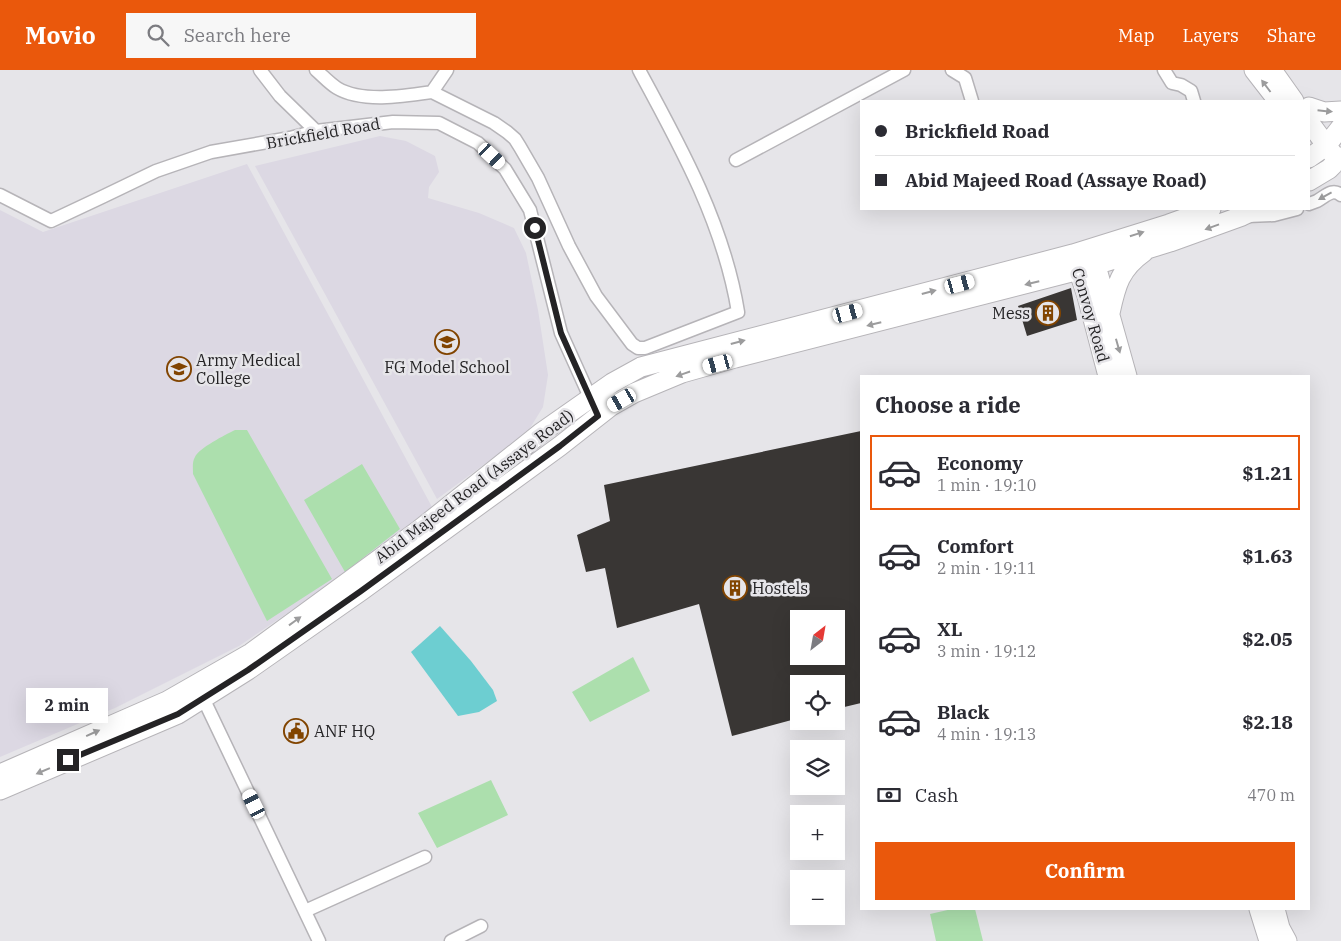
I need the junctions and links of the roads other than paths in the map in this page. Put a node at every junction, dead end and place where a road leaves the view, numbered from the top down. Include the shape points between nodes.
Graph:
1 (260, 70) edge
2 (316, 70) edge
3 (447, 70) edge
4 (639, 70) edge
5 (904, 70) edge
6 (952, 70) edge
7 (1164, 70) edge
8 (1254, 70) edge
9 (1272, 70) edge
10 (432, 92) junction
11 (1289, 99) edge
12 (972, 100) edge
13 (1194, 100) edge
14 (1310, 107) edge
15 (1341, 111) edge
16 (1310, 127) edge
17 (1341, 127) edge
18 (316, 131) junction
19 (1315, 150) edge
20 (736, 160) dead end
21 (1336, 162) edge
22 (1310, 180) edge
23 (1341, 195) edge
24 (0, 196) edge
25 (1310, 204) edge
26 (1207, 210) edge
27 (1292, 210) edge
28 (1249, 212) edge
29 (1149, 248) junction
30 (1085, 260) junction
31 (1110, 315) junction
32 (1108, 375) edge
33 (1126, 375) edge
34 (590, 398) junction
35 (598, 416) junction
36 (203, 698) junction
37 (0, 774) edge
38 (0, 790) edge
39 (425, 857) dead end
40 (1260, 910) edge
41 (1275, 910) edge
42 (305, 911) junction
43 (481, 926) dead end
44 (1273, 937) edge
45 (319, 941) edge
46 (451, 941) edge
47 (1298, 941) edge

1 - 18 street via 280,96
2 - 10 street via 338,89 368,96
3 - 10 street
4 - 10 street via 704,198 724,253 738,312 644,348 632,344 596,296 538,178 515,139 501,127
5 - 20 street
6 - 12 street via 965,78
7 - 13 street via 1172,83 1191,91
11 -> 8 main road
9 - 11 main road
14 -> 15 main road via 1324,112
16 - 19 main road
17 - 19 main road
18 - 24 street, Brickfield Road via 211,152 156,171 50,220
18 - 34 street, Brickfield Road via 393,122 439,124 478,143 505,169 530,210 561,333
19 - 21 main road
21 - 22 main road
23 -> 25 street via 1331,192
30 -> 26 main road, Abid Majeed Road (Assaye Road)
27 - 28 street via 1274,215
28 -> 29 main road, Abid Majeed Road (Assaye Road)
29 - 30 main road, Abid Majeed Road (Assaye Road)
29 - 31 main road via 1123,273 1115,289
30 - 31 main road, Convoy Road
30 - 32 main road, Convoy Road
34 -> 30 main road, Abid Majeed Road (Assaye Road) via 641,367
30 -> 35 main road, Abid Majeed Road (Assaye Road) via 682,373 634,393
31 -> 33 main road, Convoy Road
34 - 35 street, Brickfield Road
37 -> 34 main road, Abid Majeed Road (Assaye Road) via 167,701 251,653 419,530
35 - 36 main road, Abid Majeed Road (Assaye Road) via 361,591
36 -> 38 main road, Abid Majeed Road (Assaye Road) via 178,714
36 - 42 street
39 - 42 street
40 - 44 main road
41 - 44 main road
42 - 45 street
43 - 46 street
44 - 47 main road

